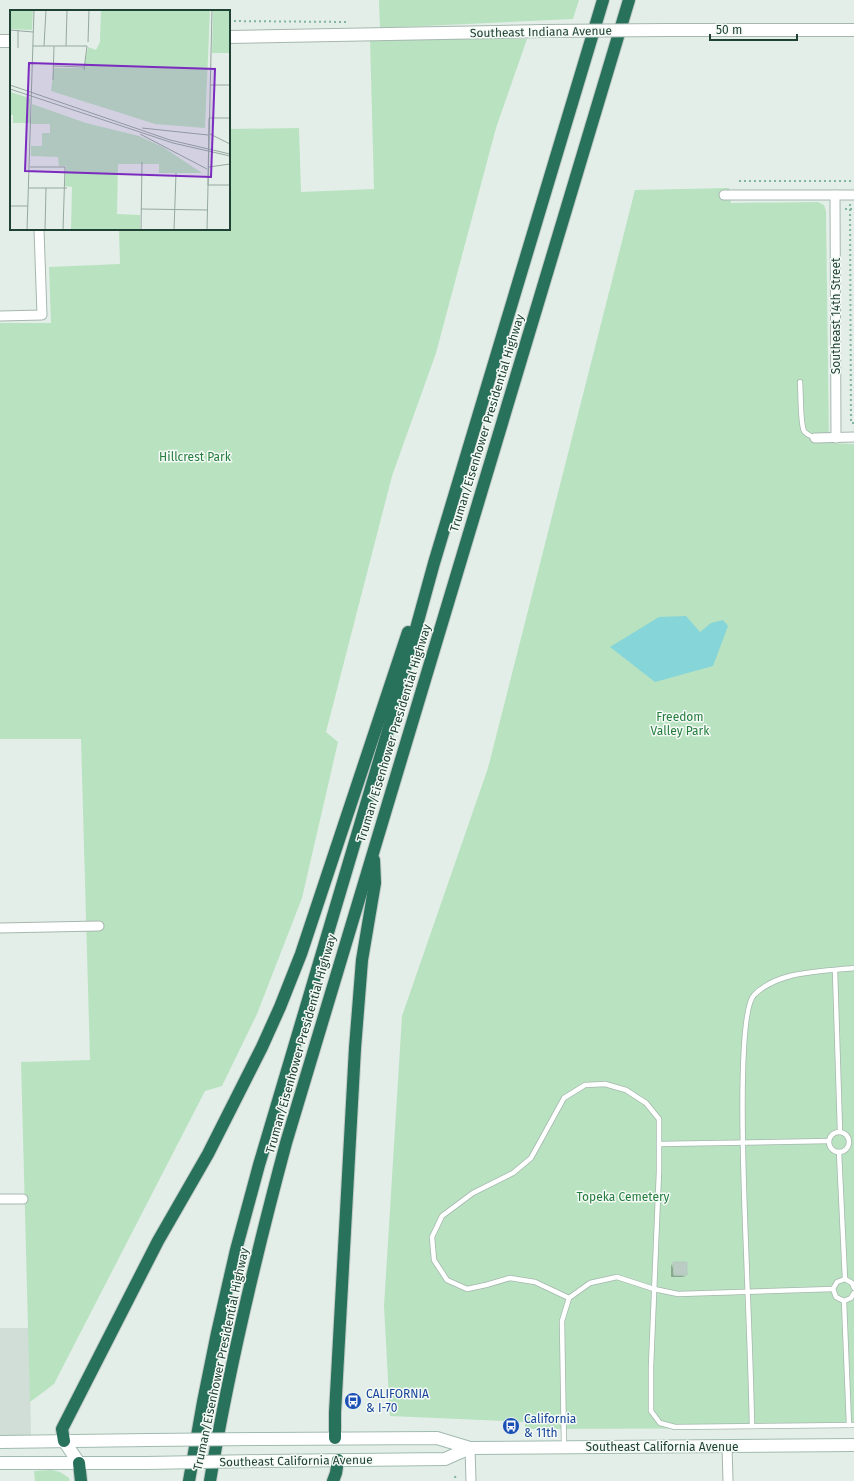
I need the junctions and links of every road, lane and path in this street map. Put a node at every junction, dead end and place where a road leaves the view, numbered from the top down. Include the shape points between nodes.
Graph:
1 (604, 0) edge
2 (629, 0) edge
3 (854, 30) edge
4 (230, 37) edge
5 (739, 181) dead end
6 (854, 181) edge
7 (724, 195) dead end
8 (835, 195) junction
9 (852, 195) edge
10 (39, 230) edge
11 (0, 316) edge
12 (800, 382) dead end
13 (854, 423) edge
14 (854, 437) edge
15 (815, 438) joint
16 (836, 438) junction
17 (434, 564) junction
18 (374, 849) junction
19 (99, 926) dead end
20 (0, 928) edge
21 (854, 968) edge
22 (835, 970) junction
23 (840, 1131) junction
24 (828, 1141) junction
25 (852, 1142) edge
26 (743, 1143) junction
27 (659, 1144) junction
28 (839, 1152) junction
29 (0, 1199) edge
30 (23, 1199) dead end
31 (845, 1279) junction
32 (854, 1288) edge
33 (654, 1289) junction
34 (833, 1290) junction
35 (748, 1292) junction
36 (854, 1293) edge
37 (569, 1298) junction
38 (844, 1301) junction
39 (851, 1425) edge
40 (752, 1426) junction
41 (336, 1438) junction
42 (64, 1441) junction
43 (0, 1442) edge
44 (854, 1445) edge
45 (727, 1446) junction
46 (564, 1447) junction
47 (470, 1448) junction
48 (338, 1460) junction
49 (0, 1463) edge
50 (79, 1463) junction
51 (455, 1476) dead end
52 (81, 1481) edge
53 (189, 1481) edge
54 (210, 1481) edge
55 (333, 1481) edge
56 (456, 1481) edge
57 (471, 1481) edge
58 (728, 1481) edge

1 - 17 highway, Truman/Eisenhower Presidential Highway
2 - 18 highway, Truman/Eisenhower Presidential Highway
3 - 4 main road, Southeast Indiana Avenue, bridge via 666,30
5 - 6 path
7 - 8 street
8 - 9 street
8 - 16 street, Southeast 14th Street
9 - 13 path via 851,423
10 - 11 street via 42,315
12 - 15 lane via 802,424 804,431
14 - 16 street
15 - 16 street
17 - 42 highway via 402,648 313,917 280,1007 208,1154 158,1241 62,1429
17 - 53 highway, Truman/Eisenhower Presidential Highway via 385,742 278,1098 236,1250 217,1333
18 - 41 highway via 375,883 363,953 355,1048 335,1413
18 - 54 highway, Truman/Eisenhower Presidential Highway via 286,1143 260,1240 230,1372
19 - 20 street
21 - 22 lane
22 - 23 lane
22 - 26 lane via 772,981 753,996 746,1022 743,1063
23 - 24 lane via 832,1134
23 - 25 lane via 848,1134
24 - 26 lane
24 - 28 lane via 831,1149
25 - 28 lane via 847,1150
26 - 27 lane
26 - 35 lane
27 - 33 lane
27 - 37 lane via 659,1119 646,1103 626,1090 605,1084 585,1085 564,1098 531,1158 513,1173 473,1193 442,1216 432,1237 434,1260 447,1280 467,1289 510,1278 535,1282
28 - 31 lane
29 - 30 street
31 - 32 lane via 852,1283
31 - 34 lane via 837,1282
33 - 35 lane via 678,1294
33 - 37 lane via 617,1277 590,1283
33 - 40 lane via 651,1411 660,1422 675,1427
34 - 35 lane
34 - 38 lane via 836,1297
35 - 40 lane
36 - 38 lane via 852,1298
37 - 46 lane via 562,1321
38 - 39 lane
39 - 40 lane
41 - 42 main road, Southeast California Avenue, bridge
41 - 47 main road, Southeast California Avenue via 437,1438
41 - 48 main road
42 - 43 main road, Southeast California Avenue
42 - 50 main road
44 - 45 main road, Southeast California Avenue
45 - 46 main road, Southeast California Avenue
45 - 58 street
46 - 47 main road, Southeast California Avenue
47 - 48 main road, Southeast California Avenue via 445,1459
47 - 57 street
48 - 50 main road, Southeast California Avenue, bridge
48 - 55 highway
49 - 50 main road, Southeast California Avenue
50 - 52 highway
51 - 56 path

